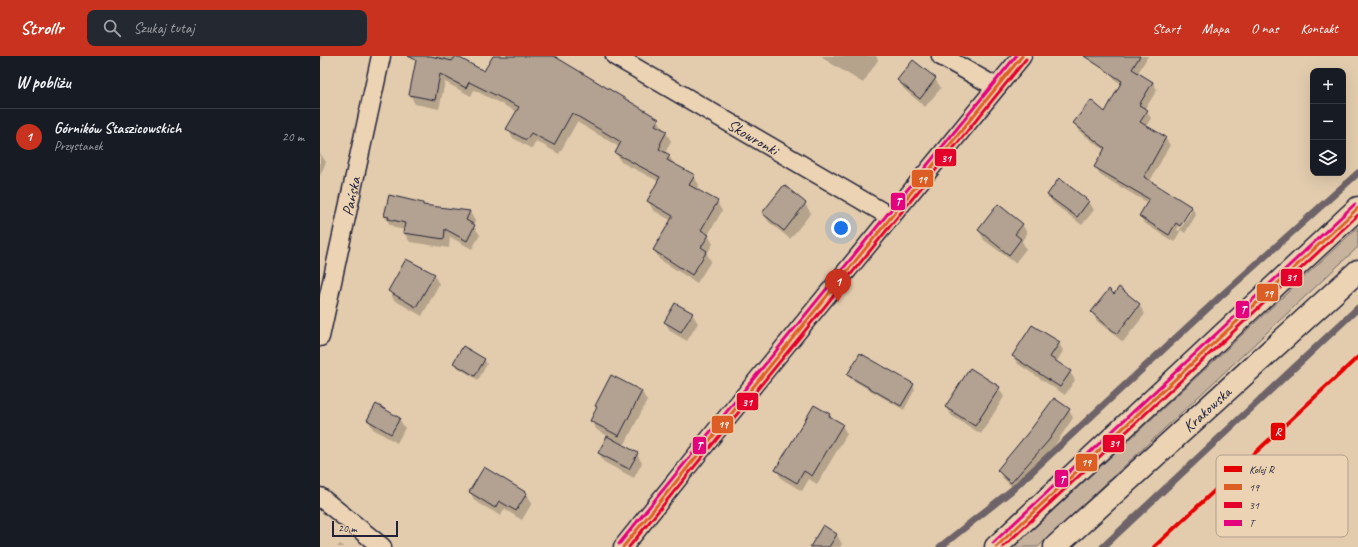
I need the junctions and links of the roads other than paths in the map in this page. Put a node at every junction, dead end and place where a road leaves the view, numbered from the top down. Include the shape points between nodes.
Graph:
1 (381, 56) edge
2 (615, 56) edge
3 (941, 56) edge
4 (1022, 56) edge
5 (996, 87) junction
6 (1358, 208) edge
7 (892, 217) junction
8 (1358, 271) edge
9 (320, 338) edge
10 (320, 497) edge
11 (382, 547) edge
12 (623, 547) edge
13 (996, 547) edge
14 (1055, 547) edge

1 - 9 street, Pańska
2 - 7 street, Skowronki
3 - 5 street
4 - 5 street
5 - 7 street
6 - 13 main road
7 - 12 street
8 - 14 main road, Krakowska
10 - 11 street

